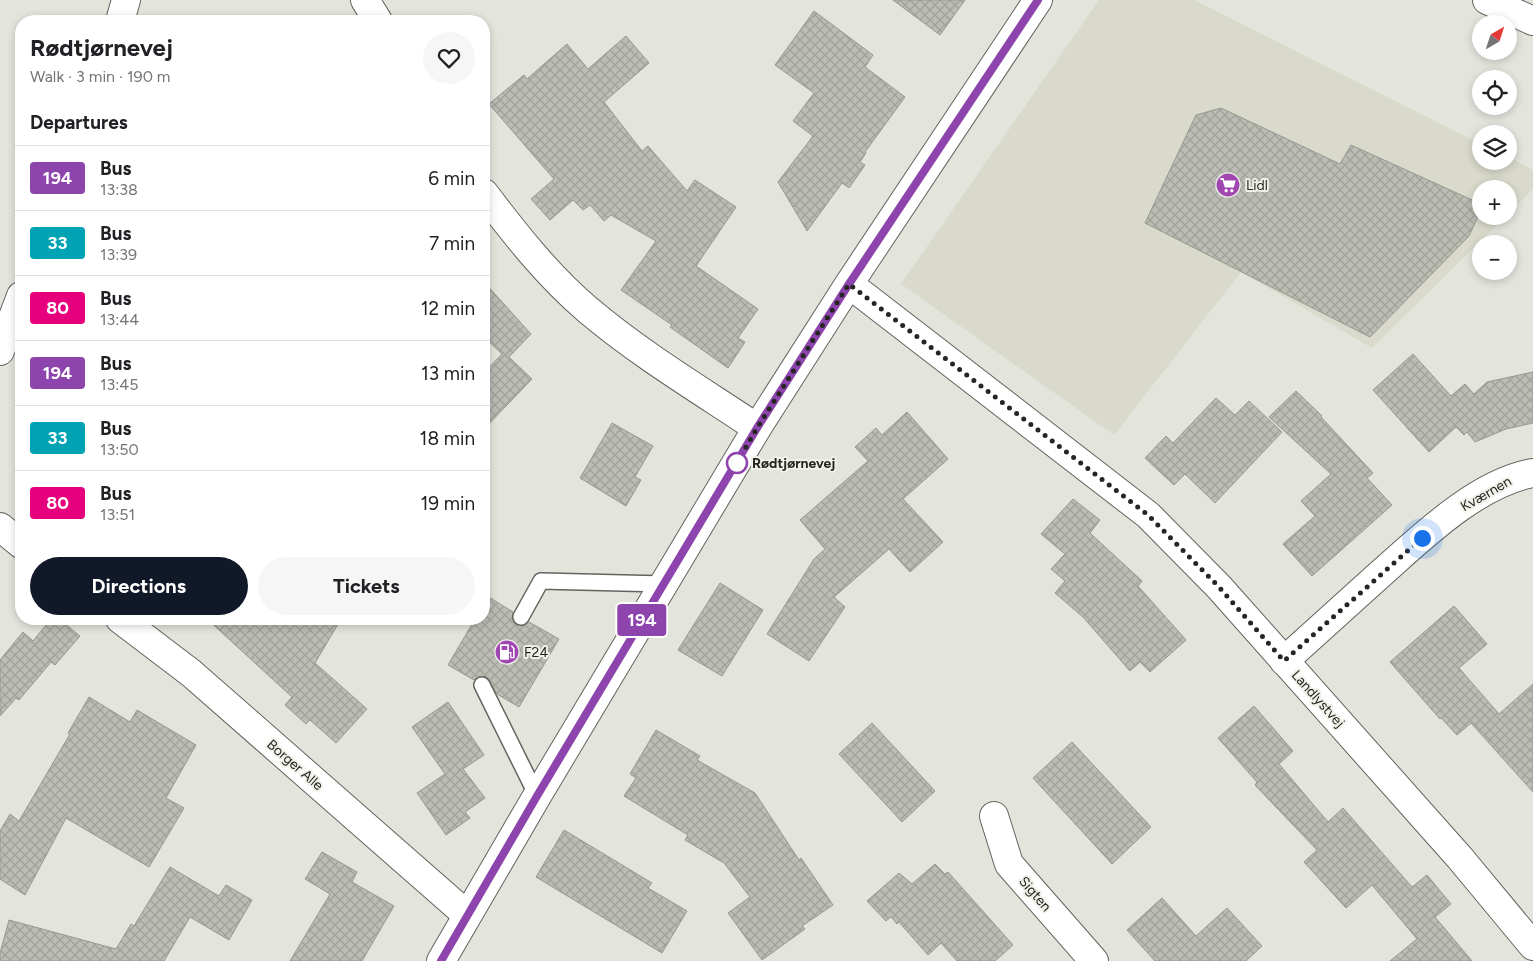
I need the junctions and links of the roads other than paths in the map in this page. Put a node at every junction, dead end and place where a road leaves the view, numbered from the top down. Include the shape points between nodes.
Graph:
1 (126, 0) edge
2 (365, 0) edge
3 (1038, 0) edge
4 (1487, 0) edge
5 (122, 15) edge
6 (374, 15) edge
7 (1533, 21) edge
8 (490, 201) edge
9 (849, 284) junction
10 (15, 312) edge
11 (0, 351) edge
12 (757, 428) junction
13 (1533, 473) edge
14 (0, 527) edge
15 (15, 539) edge
16 (664, 584) junction
17 (521, 617) dead end
18 (128, 625) edge
19 (1284, 661) junction
20 (482, 685) dead end
21 (537, 796) junction
22 (994, 816) dead end
23 (467, 915) junction
24 (1533, 946) edge
25 (441, 961) edge
26 (1094, 961) edge

1 - 5 main road
2 - 6 main road
3 - 9 main road
4 - 7 main road
8 - 12 main road via 519,239 587,309 624,339
9 - 12 main road
9 - 19 main road, Landlystvej via 1148,515 1219,587
10 - 11 main road
12 - 16 main road
13 - 19 main road, Kværnen via 1518,476 1471,499 1422,538
14 - 15 main road
16 - 17 lane via 541,581
16 - 21 main road
18 - 23 main road, Borger Alle via 191,673
19 - 24 main road, Landlystvej via 1460,858
20 - 21 lane
21 - 23 main road
22 - 26 main road, Sigten via 1009,864
23 - 25 main road

